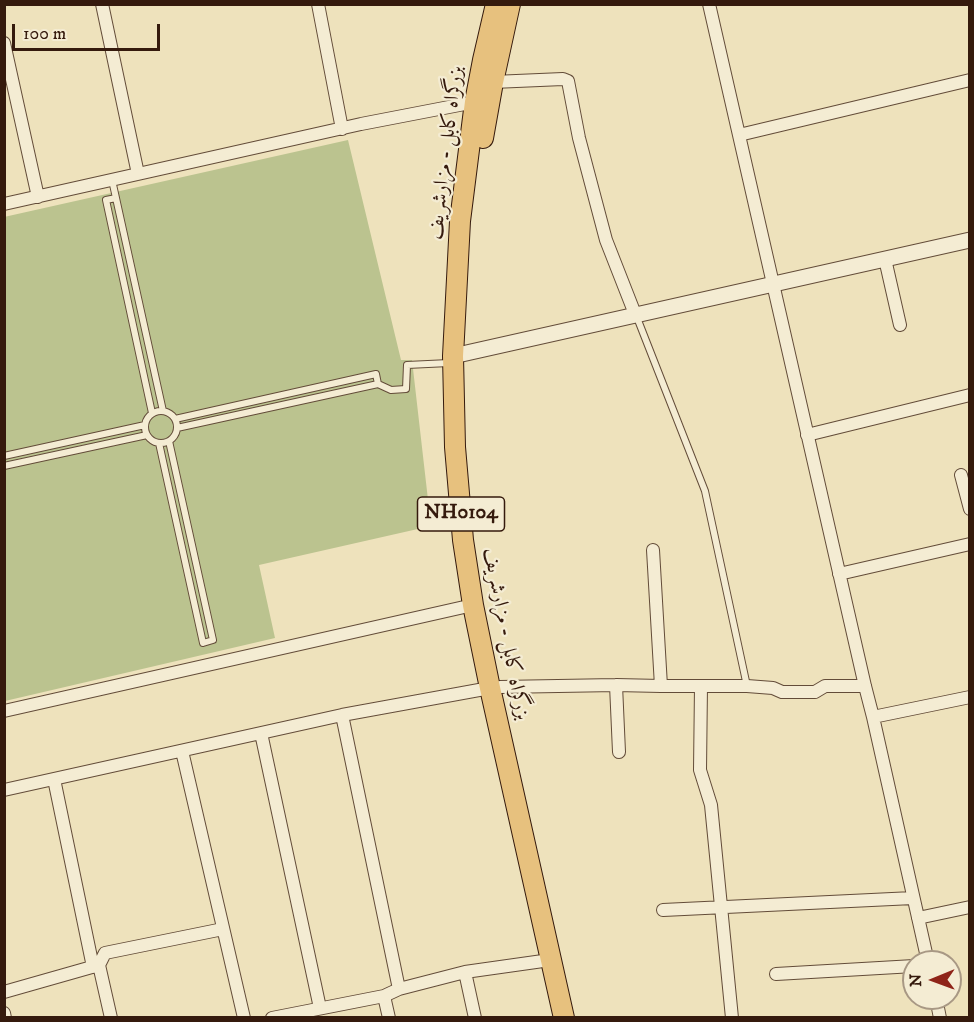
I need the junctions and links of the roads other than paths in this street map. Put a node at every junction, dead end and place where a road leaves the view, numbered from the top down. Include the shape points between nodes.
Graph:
1 (102, 4) edge
2 (318, 4) edge
3 (496, 4) edge
4 (510, 4) edge
5 (709, 4) edge
6 (4, 43) edge
7 (969, 80) edge
8 (493, 82) junction
9 (475, 102) junction
10 (342, 129) junction
11 (738, 135) junction
12 (138, 174) junction
13 (112, 180) junction
14 (38, 196) junction
15 (116, 198) junction
16 (4, 204) edge
17 (969, 240) edge
18 (885, 259) junction
19 (773, 284) junction
20 (636, 314) junction
21 (900, 325) dead end
22 (457, 358) junction
23 (378, 384) junction
24 (969, 395) edge
25 (163, 411) junction
26 (152, 413) junction
27 (175, 419) junction
28 (145, 425) junction
29 (177, 428) junction
30 (147, 435) junction
31 (807, 435) junction
32 (169, 441) junction
33 (159, 443) junction
34 (4, 456) edge
35 (4, 466) edge
36 (961, 475) dead end
37 (969, 509) edge
38 (969, 544) edge
39 (653, 550) dead end
40 (839, 574) junction
41 (473, 605) junction
42 (616, 685) junction
43 (661, 686) junction
44 (701, 686) junction
45 (747, 686) junction
46 (865, 686) junction
47 (495, 688) junction
48 (969, 697) edge
49 (4, 711) edge
50 (342, 715) junction
51 (873, 717) junction
52 (261, 733) junction
53 (182, 751) junction
54 (619, 752) dead end
55 (54, 779) junction
56 (4, 790) edge
57 (913, 898) junction
58 (969, 907) edge
59 (720, 908) junction
60 (663, 910) dead end
61 (918, 918) junction
62 (223, 929) junction
63 (925, 950) edge
64 (550, 960) junction
65 (96, 966) junction
66 (902, 967) edge
67 (465, 972) junction
68 (776, 974) dead end
69 (399, 989) junction
70 (4, 992) edge
71 (384, 996) junction
72 (320, 1008) junction
73 (111, 1017) edge
74 (244, 1017) edge
75 (272, 1017) edge
76 (389, 1017) edge
77 (475, 1017) edge
78 (564, 1017) edge
79 (575, 1017) edge
80 (732, 1017) edge

1 - 12 street
2 - 10 street
3 - 9 highway, بزرگراه کابل - مزارشریف / NH0104
4 - 8 highway, بزرگراه کابل - مزارشریف / NH0104
5 - 11 street
6 - 14 street
7 - 11 street
8 - 20 street via 568,81 606,240
8 - 22 highway, بزرگراه کابل - مزارشریف / NH0104 via 480,157
9 - 10 street
9 - 22 highway, بزرگراه کابل - مزارشریف / NH0104 via 460,221
10 - 12 street
11 - 19 street
12 - 13 street
13 - 14 street
13 - 15 lane
14 - 16 street
15 - 25 lane
15 - 26 lane via 106,200
17 - 18 street
18 - 19 street
18 - 21 street
19 - 20 street
19 - 31 street
20 - 22 street
20 - 45 lane via 705,491
22 - 23 lane via 407,365 406,389 391,390
22 - 41 highway, بزرگراه کابل - مزارشریف / NH0104 via 455,447
22 - 47 highway, بزرگراه کابل - مزارشریف / NH0104
23 - 27 lane via 376,374
23 - 29 lane
24 - 31 street
25 - 26 lane
25 - 27 lane
26 - 28 lane
27 - 29 lane
28 - 30 lane
28 - 34 lane
29 - 32 lane
30 - 33 lane
30 - 35 lane
31 - 40 street
32 - 33 lane
32 - 33 lane via 213,640 202,643
36 - 37 street
38 - 40 street
39 - 43 street
40 - 46 street
41 - 47 highway, بزرگراه کابل - مزارشریف / NH0104
41 - 49 street
42 - 43 street
42 - 47 street
42 - 54 street
43 - 44 street
44 - 45 street
44 - 59 street via 700,770 711,805
45 - 46 street via 782,692
46 - 51 street
47 - 50 street
47 - 64 highway, بزرگراه کابل - مزارشریف / NH0104
47 - 79 highway, بزرگراه کابل - مزارشریف / NH0104
48 - 51 street
50 - 52 street
50 - 69 street
51 - 57 street
52 - 53 street
52 - 72 street
53 - 55 street
53 - 62 street
55 - 56 street
55 - 65 street
57 - 59 street
57 - 61 street
58 - 61 street
59 - 60 street
59 - 80 street
61 - 63 street
62 - 65 street via 105,953
62 - 74 street
64 - 67 street
64 - 78 highway, بزرگراه کابل - مزارشریف / NH0104
65 - 70 street
65 - 73 street
66 - 68 street
67 - 69 street
67 - 77 street
69 - 71 street
71 - 72 street
71 - 76 street
72 - 75 street

